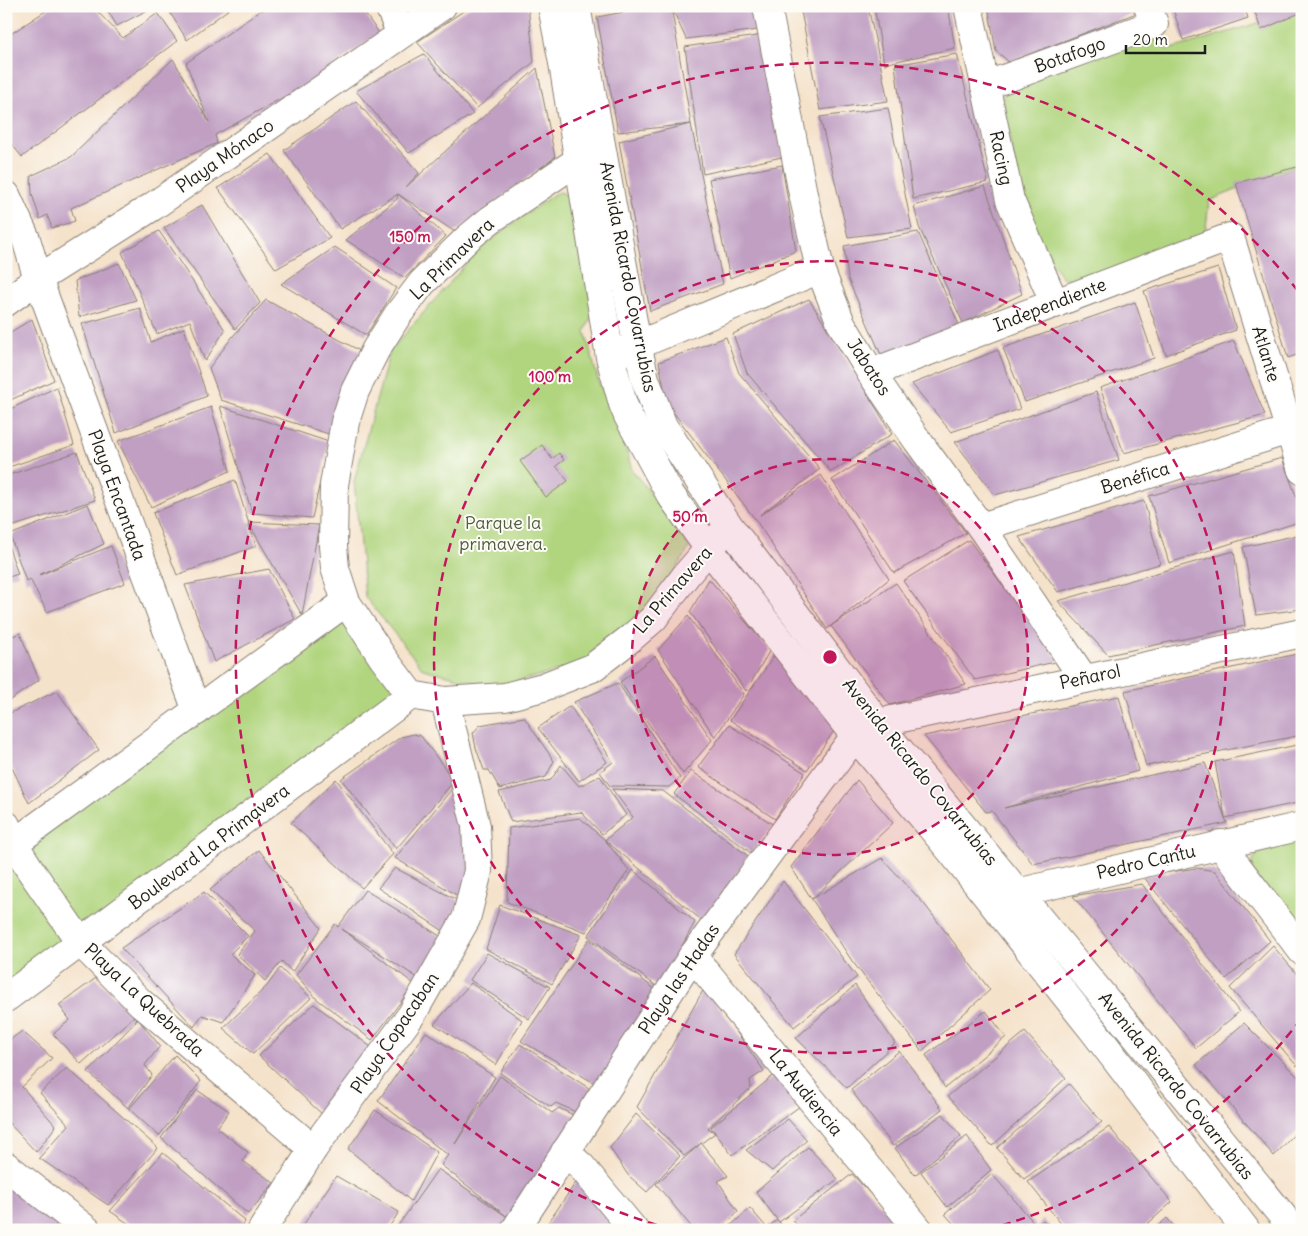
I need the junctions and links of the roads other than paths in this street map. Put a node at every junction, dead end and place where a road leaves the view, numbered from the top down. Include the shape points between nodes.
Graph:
1 (389, 6) edge
2 (442, 6) edge
3 (552, 6) edge
4 (576, 6) edge
5 (767, 6) edge
6 (968, 6) edge
7 (1151, 15) edge
8 (401, 34) junction
9 (985, 86) junction
10 (602, 145) junction
11 (578, 160) junction
12 (6, 195) edge
13 (1230, 237) joint
14 (820, 269) junction
15 (38, 279) junction
16 (6, 302) edge
17 (1055, 304) junction
18 (637, 344) junction
19 (610, 357) junction
20 (871, 373) junction
21 (1289, 430) junction
22 (1302, 470) edge
23 (729, 526) junction
24 (981, 526) junction
25 (709, 548) junction
26 (346, 602) junction
27 (1302, 633) edge
28 (1084, 678) junction
29 (411, 695) junction
30 (445, 701) junction
31 (197, 711) junction
32 (867, 730) junction
33 (1302, 826) edge
34 (9, 839) edge
35 (1220, 844) junction
36 (1016, 893) junction
37 (991, 902) junction
38 (81, 943) junction
39 (1302, 951) edge
40 (692, 957) junction
41 (6, 998) edge
42 (314, 1149) junction
43 (564, 1152) junction
44 (6, 1166) edge
45 (88, 1230) edge
46 (262, 1230) edge
47 (515, 1230) edge
48 (634, 1230) edge
49 (918, 1230) edge
50 (1246, 1230) edge
51 (1294, 1230) edge

1 - 8 street
2 - 8 street, Playa Mónaco
3 - 11 street, Avenida Ricardo Covarrubias
4 - 10 street, Avenida Ricardo Covarrubias
5 - 14 street, Jabatos
6 - 9 street, Racing
7 - 9 street, Botafogo
8 - 15 street, Playa Mónaco via 152,207
9 - 17 street, Racing via 1010,200
10 - 11 street, La Primavera
10 - 18 street, Avenida Ricardo Covarrubias
11 - 19 street, Avenida Ricardo Covarrubias
11 - 26 street, La Primavera via 468,238 422,283 376,349 355,390 345,422 334,485 333,546
12 - 15 street, Playa Encantada via 26,239
13 - 17 street, Independiente
13 - 21 street, Atlante
14 - 18 street
14 - 20 street, Jabatos via 841,323
15 - 16 street, Playa Mónaco
15 - 31 street, Playa Encantada
17 - 20 street, Independiente
18 - 19 street
18 - 23 street, Avenida Ricardo Covarrubias via 653,404 663,426
19 - 25 street, Avenida Ricardo Covarrubias via 628,416 670,494
20 - 24 street, Jabatos
21 - 22 street, Atlante
21 - 24 street, Benéfica
23 - 25 street, La Primavera
23 - 32 street, Avenida Ricardo Covarrubias
24 - 28 street, Jabatos
25 - 30 street, La Primavera via 653,619 592,668 543,687 505,697
25 - 32 street, Avenida Ricardo Covarrubias
26 - 29 street, La Primavera
26 - 31 street
27 - 28 street, Peñarol
28 - 32 street, Peñarol
29 - 30 street, La Primavera
29 - 38 street, Boulevard La Primavera
30 - 42 street, Playa Copacaban via 476,826 478,871 466,919 412,1014
31 - 34 street
32 - 36 street, Avenida Ricardo Covarrubias
32 - 37 street, Avenida Ricardo Covarrubias via 945,844
32 - 40 street, Playa las Hadas
33 - 35 street, Pedro Cantu
34 - 38 street, Playa La Quebrada
35 - 36 street, Pedro Cantu
35 - 39 street
36 - 37 street, Pedro Cantu
36 - 51 street, Avenida Ricardo Covarrubias
37 - 50 street, Avenida Ricardo Covarrubias via 1187,1150
38 - 41 street, Boulevard La Primavera
38 - 42 street, Playa La Quebrada via 141,1003
40 - 43 street, Playa las Hadas
40 - 49 street, La Audiencia
42 - 46 street, Playa Copacaban
43 - 47 street, Playa las Hadas
43 - 48 street via 581,1166
44 - 45 street

